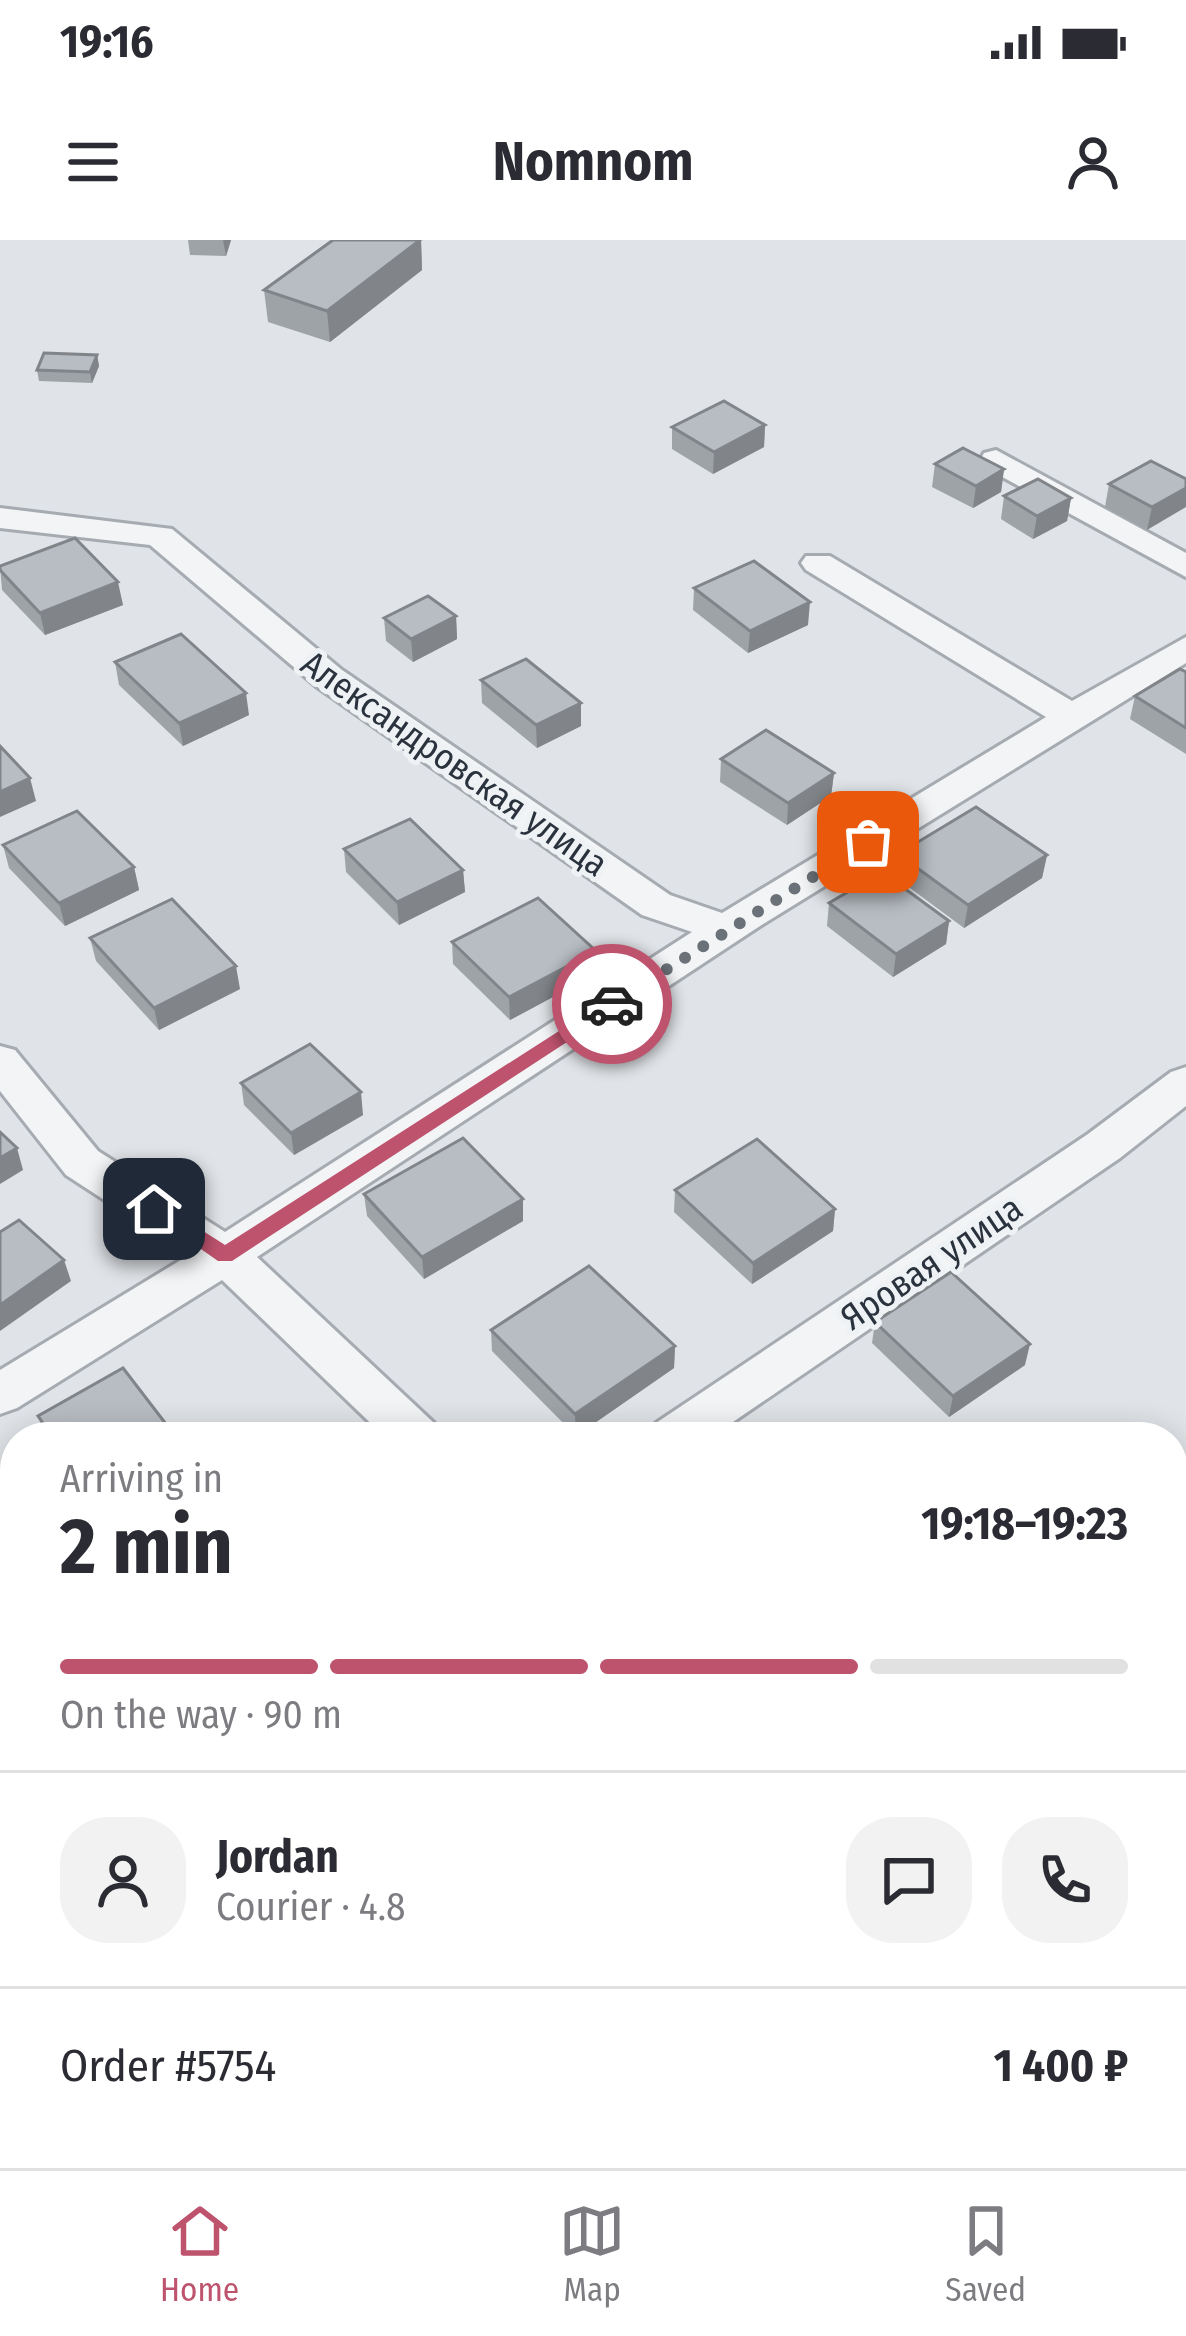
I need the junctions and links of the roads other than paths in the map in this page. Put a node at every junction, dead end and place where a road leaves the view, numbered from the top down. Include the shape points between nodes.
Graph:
1 (996, 460) edge
2 (0, 518) edge
3 (818, 563) dead end
4 (1186, 567) edge
5 (1186, 647) edge
6 (1072, 717) junction
7 (726, 929) junction
8 (0, 1060) edge
9 (1186, 1083) edge
10 (225, 1256) junction
11 (0, 1394) edge
12 (401, 1422) edge
13 (695, 1422) edge

1 - 4 street
2 - 7 street, Александровская улица via 160,536 329,678 656,905
3 - 6 street
5 - 6 street
6 - 7 street
7 - 10 street
8 - 10 street via 82,1162
9 - 13 street, Яровая улица
10 - 11 street
10 - 12 street

